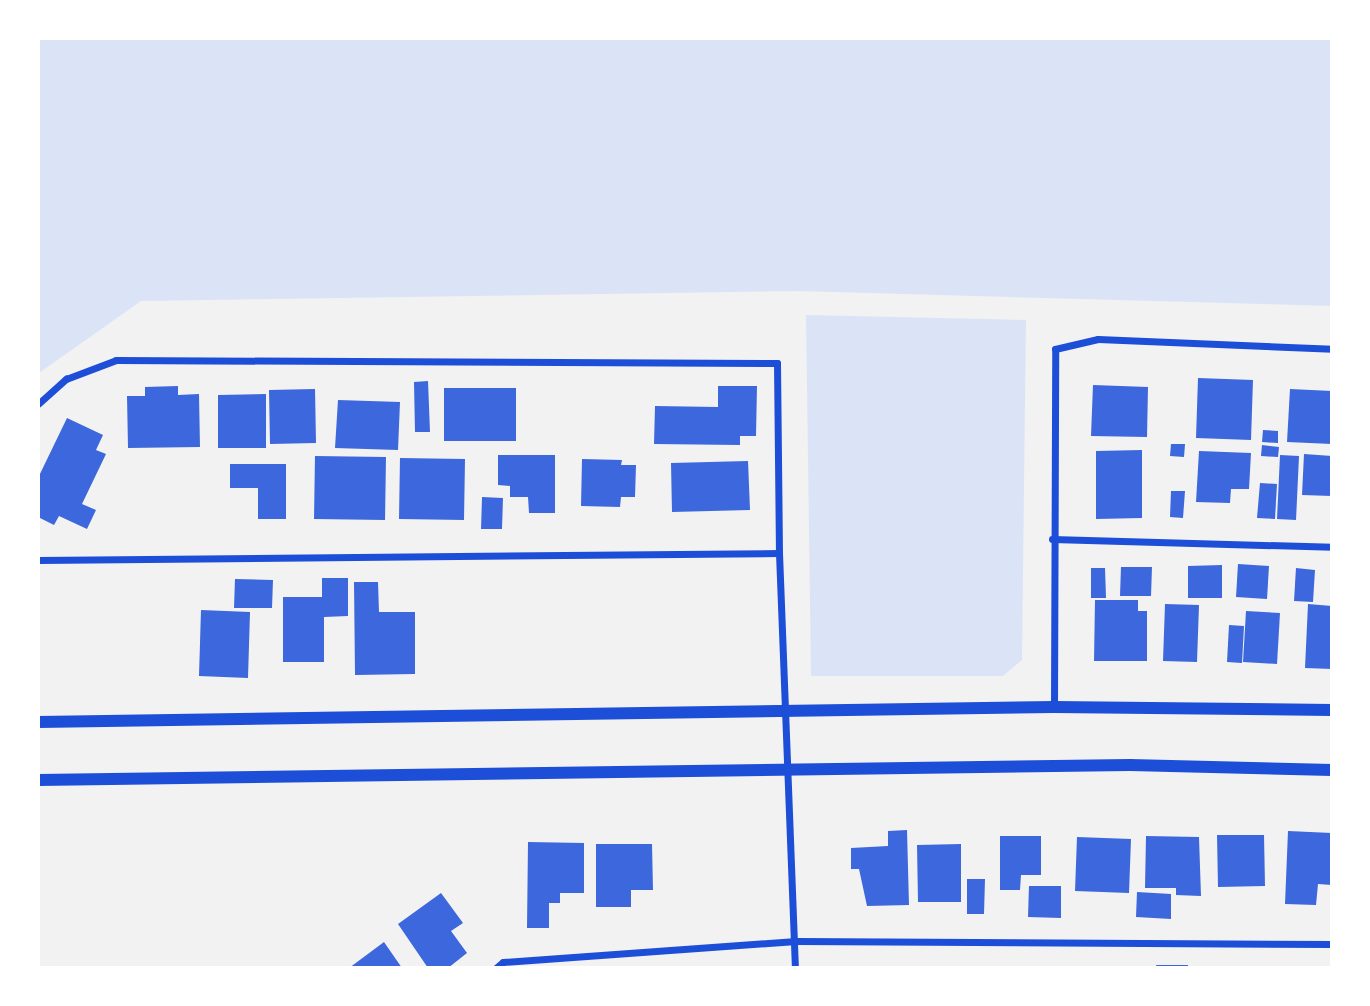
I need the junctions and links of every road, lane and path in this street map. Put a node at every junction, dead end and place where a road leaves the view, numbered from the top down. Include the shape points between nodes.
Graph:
1 (1332, 349) edge
2 (38, 404) edge
3 (1052, 540) junction
4 (1332, 547) edge
5 (779, 553) junction
6 (38, 560) edge
7 (1054, 707) junction
8 (786, 710) junction
9 (1332, 710) edge
10 (38, 722) edge
11 (790, 768) junction
12 (1332, 770) edge
13 (38, 780) edge
14 (796, 941) junction
15 (1332, 944) edge
16 (496, 968) edge
17 (795, 968) edge

1 - 3 street via 1098,339 1055,349
2 - 5 street via 66,379 116,360 777,363
3 - 4 street
3 - 7 street
5 - 6 street
5 - 8 street
7 - 8 street
7 - 9 street
8 - 10 street
8 - 11 street
11 - 12 street via 1130,765
11 - 13 street
11 - 14 street
14 - 15 street
14 - 16 street via 503,962
14 - 17 street

